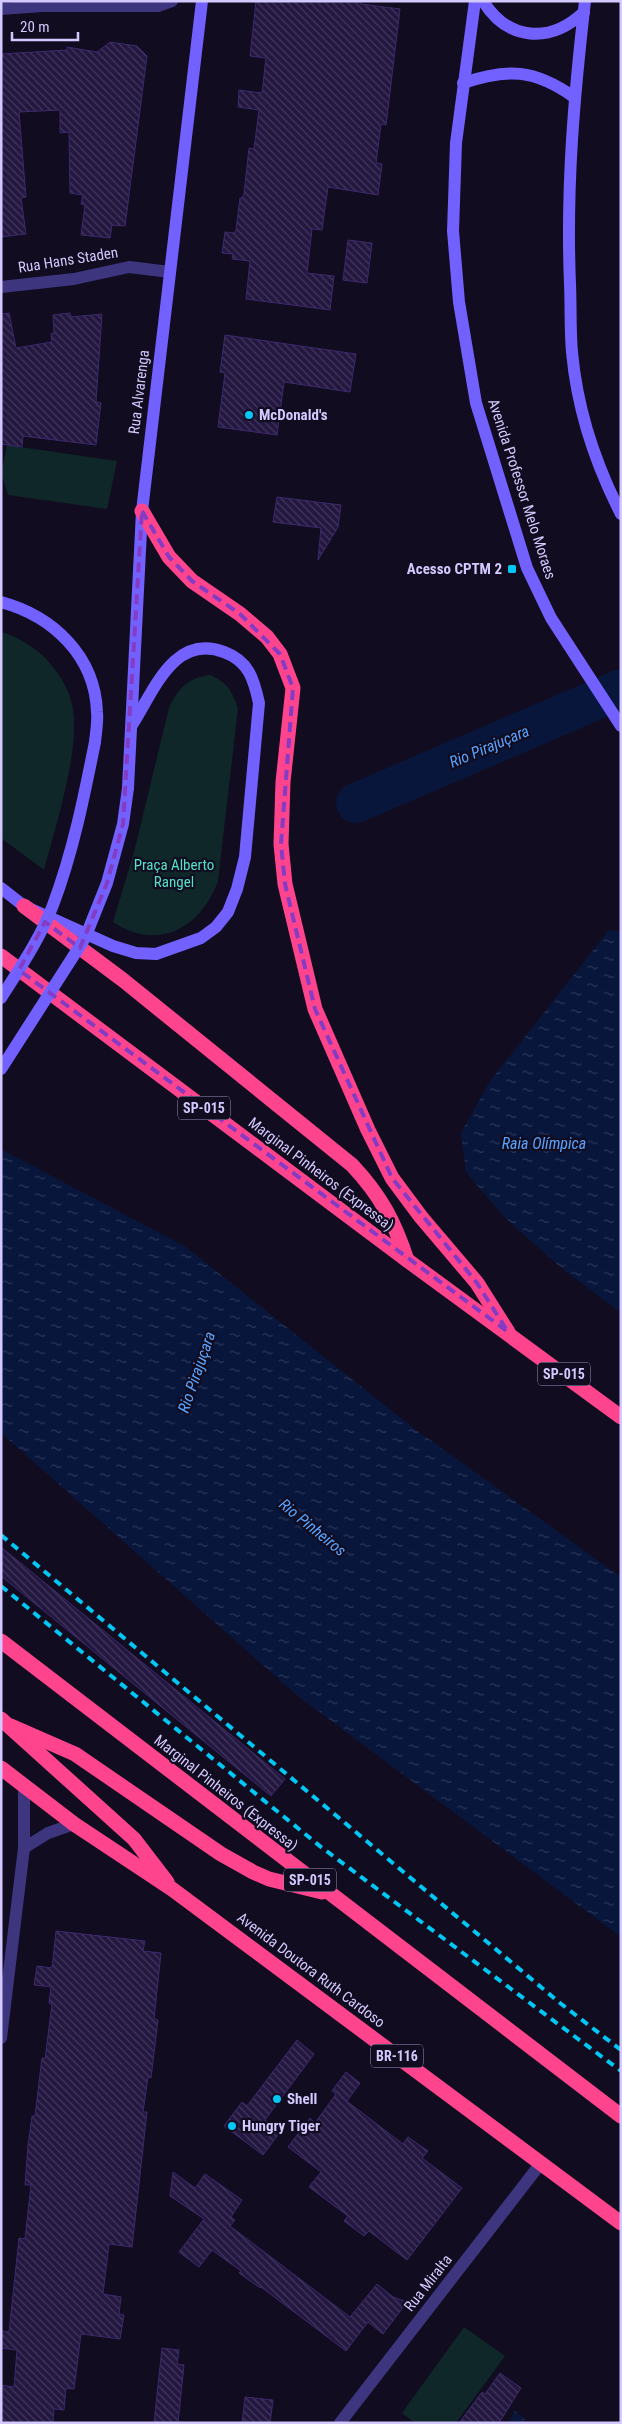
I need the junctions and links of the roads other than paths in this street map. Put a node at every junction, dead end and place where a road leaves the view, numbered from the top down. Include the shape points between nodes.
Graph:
1 (172, 1) edge
2 (202, 1) edge
3 (475, 1) edge
4 (483, 1) edge
5 (584, 7) edge
6 (1, 9) edge
7 (463, 84) junction
8 (574, 97) junction
9 (170, 272) junction
10 (1, 287) edge
11 (142, 511) junction
12 (621, 514) edge
13 (1, 602) edge
14 (621, 726) edge
15 (131, 727) junction
16 (1, 888) edge
17 (24, 906) junction
18 (1, 956) edge
19 (1, 998) edge
20 (1, 1069) edge
21 (407, 1260) junction
22 (508, 1332) junction
23 (621, 1416) edge
24 (1, 1641) edge
25 (6, 1722) edge
26 (1, 1768) edge
27 (24, 1785) junction
28 (74, 1824) junction
29 (24, 1848) junction
30 (172, 1889) junction
31 (327, 1893) junction
32 (1, 2035) edge
33 (621, 2116) edge
34 (541, 2163) junction
35 (621, 2224) edge
36 (340, 2423) edge

1 - 6 street via 158,6
2 - 9 main road, Rua Alvarenga
3 - 7 main road, Avenida Professor Melo Moraes
4 - 5 main road via 501,23 527,34 560,30 572,24
5 - 8 main road
7 - 8 main road via 504,72 537,77
7 - 14 main road, Avenida Professor Melo Moraes via 456,143 453,231 462,321 476,403 527,568 551,618
8 - 12 main road via 567,221 572,353 582,408 604,481
9 - 10 street, Rua Hans Staden via 128,267 74,279
9 - 11 main road, Rua Alvarenga
11 - 15 main road, Rua Alvarenga
11 - 22 highway via 169,557 180,569 212,597 240,614 280,654 293,688 283,782 281,844 285,884 315,1009 392,1178 477,1283
13 - 19 main road, bridge via 38,616 63,634 82,656 98,712 79,819 53,907
15 - 17 main road via 170,664 184,653 198,647 214,648 233,655 249,668 259,703 244,857 228,912 202,938 150,954 113,946
15 - 20 main road, Rua Alvarenga, bridge via 123,824 107,883 85,938
16 - 17 main road
17 - 21 highway via 123,980 352,1165 385,1206
18 - 21 highway, Marginal Pinheiros (Expressa) / SP-015
21 - 22 highway, Marginal Pinheiros (Expressa) / SP-015
22 - 23 highway, Marginal Pinheiros (Expressa) / SP-015
24 - 31 highway, Marginal Pinheiros (Expressa) / SP-015
25 - 30 highway via 134,1839
25 - 31 highway via 75,1754 221,1854 253,1872
26 - 27 highway, Avenida Doutora Ruth Cardoso / BR-116
27 - 28 highway, Avenida Doutora Ruth Cardoso / BR-116
27 - 29 street
28 - 29 street via 48,1833
28 - 30 highway, Avenida Doutora Ruth Cardoso / BR-116
29 - 32 street
30 - 34 highway, Avenida Doutora Ruth Cardoso / BR-116
31 - 33 highway, Marginal Pinheiros (Expressa) / SP-015
34 - 35 highway, Avenida Doutora Ruth Cardoso / BR-116
34 - 36 street, Rua Miralta

